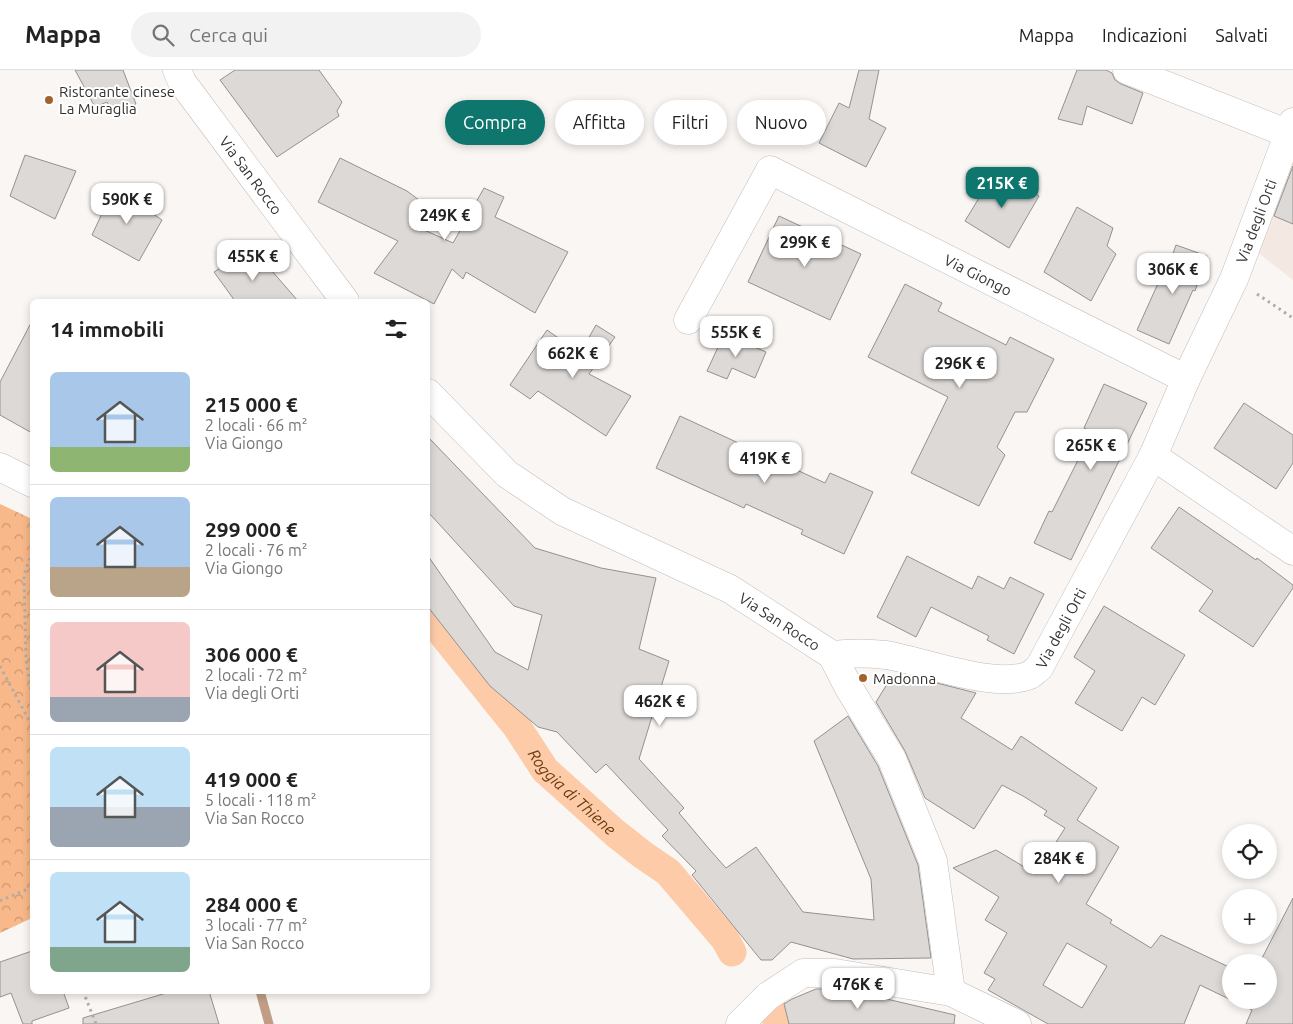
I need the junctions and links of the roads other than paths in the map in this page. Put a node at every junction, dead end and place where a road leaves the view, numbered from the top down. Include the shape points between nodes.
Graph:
1 (177, 70) edge
2 (1127, 70) edge
3 (1291, 128) edge
4 (344, 299) edge
5 (688, 320) dead end
6 (1186, 379) junction
7 (430, 394) edge
8 (1153, 456) junction
9 (0, 467) edge
10 (30, 482) edge
11 (1293, 551) edge
12 (832, 655) junction
13 (951, 992) junction
14 (740, 1024) edge
15 (1017, 1024) edge

1 - 4 street, Via San Rocco via 182,82
2 - 3 street
3 - 6 street, Via degli Orti via 1234,279
5 - 6 street, Via Giongo via 770,170
6 - 8 street, Via degli Orti
7 - 12 street, Via San Rocco via 507,474 562,511 730,589
8 - 11 street
8 - 12 street, Via degli Orti via 1039,668 1029,675 984,678 887,655
9 - 10 street
12 - 13 street, Via San Rocco via 892,759 934,861
13 - 14 street via 835,973 803,973 768,996
13 - 15 street

